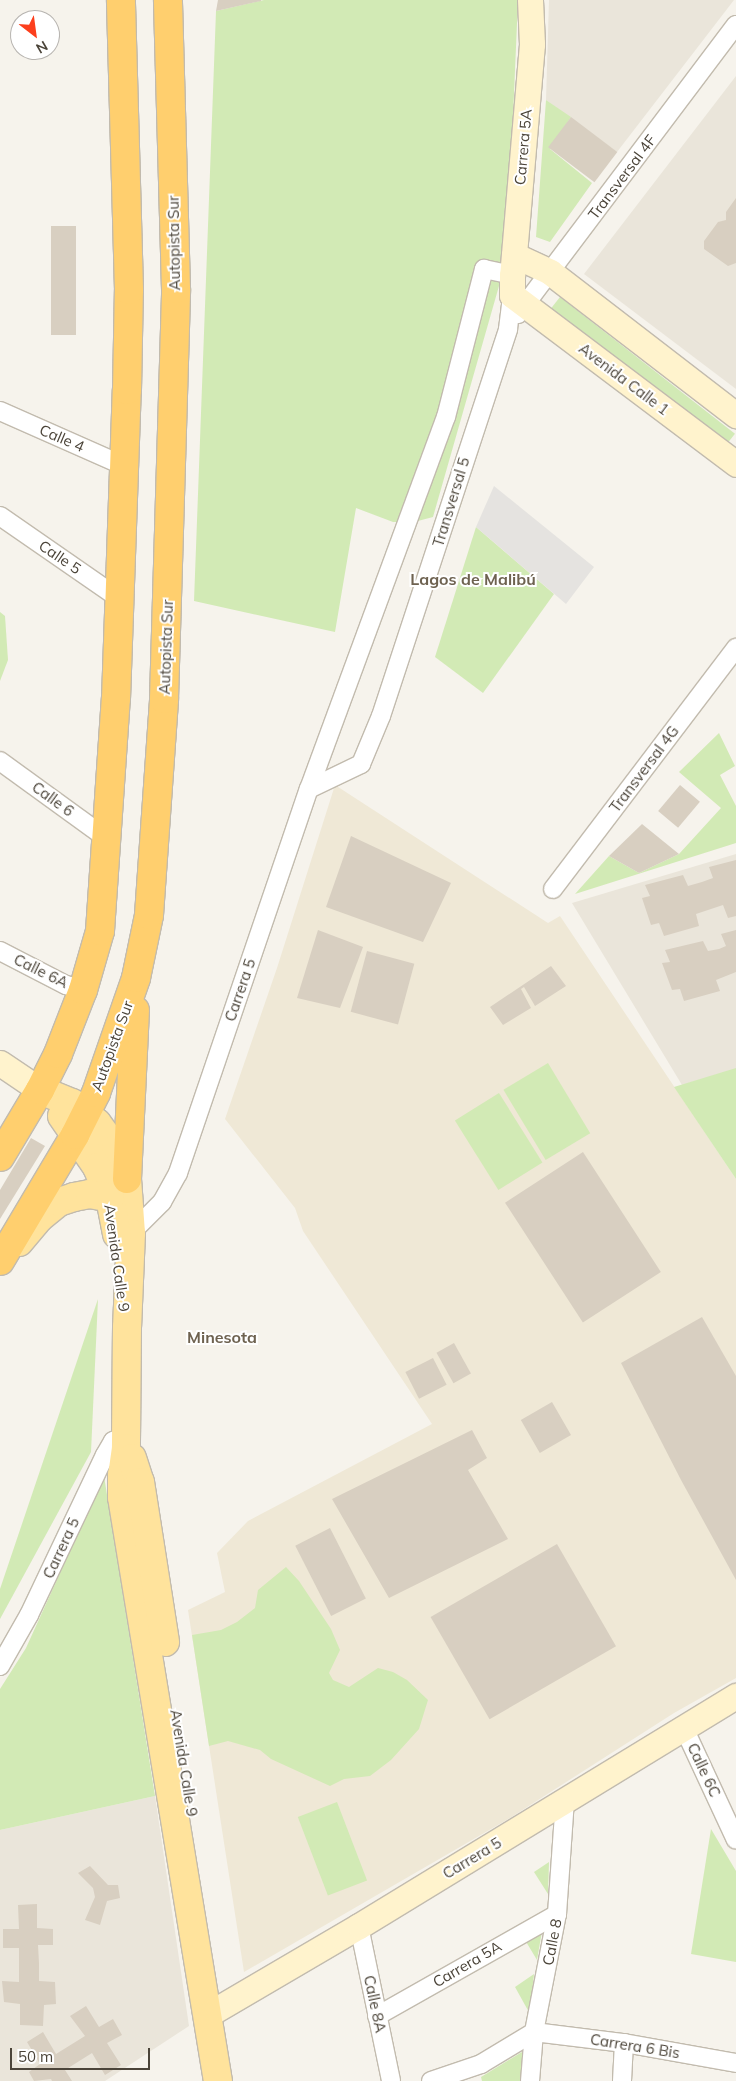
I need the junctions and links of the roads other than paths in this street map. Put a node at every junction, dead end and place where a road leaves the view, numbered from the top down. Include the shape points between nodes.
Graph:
1 (121, 0) edge
2 (168, 0) edge
3 (530, 0) edge
4 (736, 25) edge
5 (550, 272) junction
6 (516, 282) junction
7 (0, 411) edge
8 (736, 415) edge
9 (736, 464) edge
10 (124, 466) junction
11 (0, 516) edge
12 (120, 599) junction
13 (736, 648) edge
14 (0, 760) edge
15 (310, 789) junction
16 (106, 838) junction
17 (553, 889) dead end
18 (0, 951) edge
19 (136, 978) junction
20 (83, 990) junction
21 (0, 1063) edge
22 (40, 1090) junction
23 (80, 1124) junction
24 (0, 1157) edge
25 (119, 1188) junction
26 (132, 1233) junction
27 (0, 1263) edge
28 (127, 1327) junction
29 (126, 1442) junction
30 (0, 1666) edge
31 (736, 1696) edge
32 (684, 1728) junction
33 (565, 1801) junction
34 (731, 1817) edge
35 (736, 1840) edge
36 (557, 1914) junction
37 (359, 1926) junction
38 (216, 2011) junction
39 (377, 2016) junction
40 (534, 2032) junction
41 (624, 2043) junction
42 (736, 2063) edge
43 (218, 2081) edge
44 (236, 2081) edge
45 (391, 2081) edge
46 (431, 2081) edge
47 (530, 2081) edge
48 (622, 2081) edge

1 - 10 highway via 129,290
2 - 19 highway, Autopista Sur via 176,289 170,549 164,699 150,901
3 - 6 main road, Carrera 5A via 532,44
4 - 5 street, Transversal 4F
5 - 6 main road
5 - 6 street, Transversal 4F
5 - 8 main road
6 - 9 main road, Avenida Calle 1
6 - 15 street, Transversal 5 via 508,329 381,716 361,764
6 - 15 street, Carrera 5 via 484,269 446,417
7 - 10 street, Calle 4
10 - 12 highway
11 - 12 street, Calle 5
12 - 16 highway
13 - 17 street, Transversal 4G
14 - 16 street, Calle 6
15 - 26 street, Carrera 5 via 178,1173 162,1202
16 - 20 highway via 100,931
18 - 20 street, Calle 6A via 66,985
19 - 23 highway, Autopista Sur via 114,1043
19 - 25 highway
20 - 22 highway
21 - 22 main road
22 - 23 main road
22 - 24 highway
23 - 25 main road via 112,1142
23 - 27 highway, Autopista Sur
25 - 26 main road, Avenida Calle 9
25 - 27 main road via 59,1202 38,1218
25 - 28 main road, Avenida Calle 9 via 117,1238
26 - 28 main road, Avenida Calle 9
28 - 29 main road, Avenida Calle 9
29 - 30 street, Carrera 5 via 113,1441 105,1455 29,1615
29 - 38 main road, Avenida Calle 9 via 140,1482 217,1971
31 - 32 main road, Carrera 5
32 - 33 main road, Carrera 5
32 - 34 street, Calle 6C
33 - 36 street, Calle 8
33 - 37 main road, Carrera 5
34 - 35 street, Calle 6C
36 - 39 street, Carrera 5A
36 - 40 street, Calle 8
37 - 38 main road, Carrera 5
37 - 39 street, Calle 8A
38 - 43 main road, Avenida Calle 9
38 - 44 main road, Avenida Calle 9
39 - 45 street, Calle 8A
40 - 41 street, Carrera 6 Bis
40 - 46 street via 481,2064
40 - 47 street, Calle 8
41 - 42 street, Carrera 6 Bis
41 - 48 street

